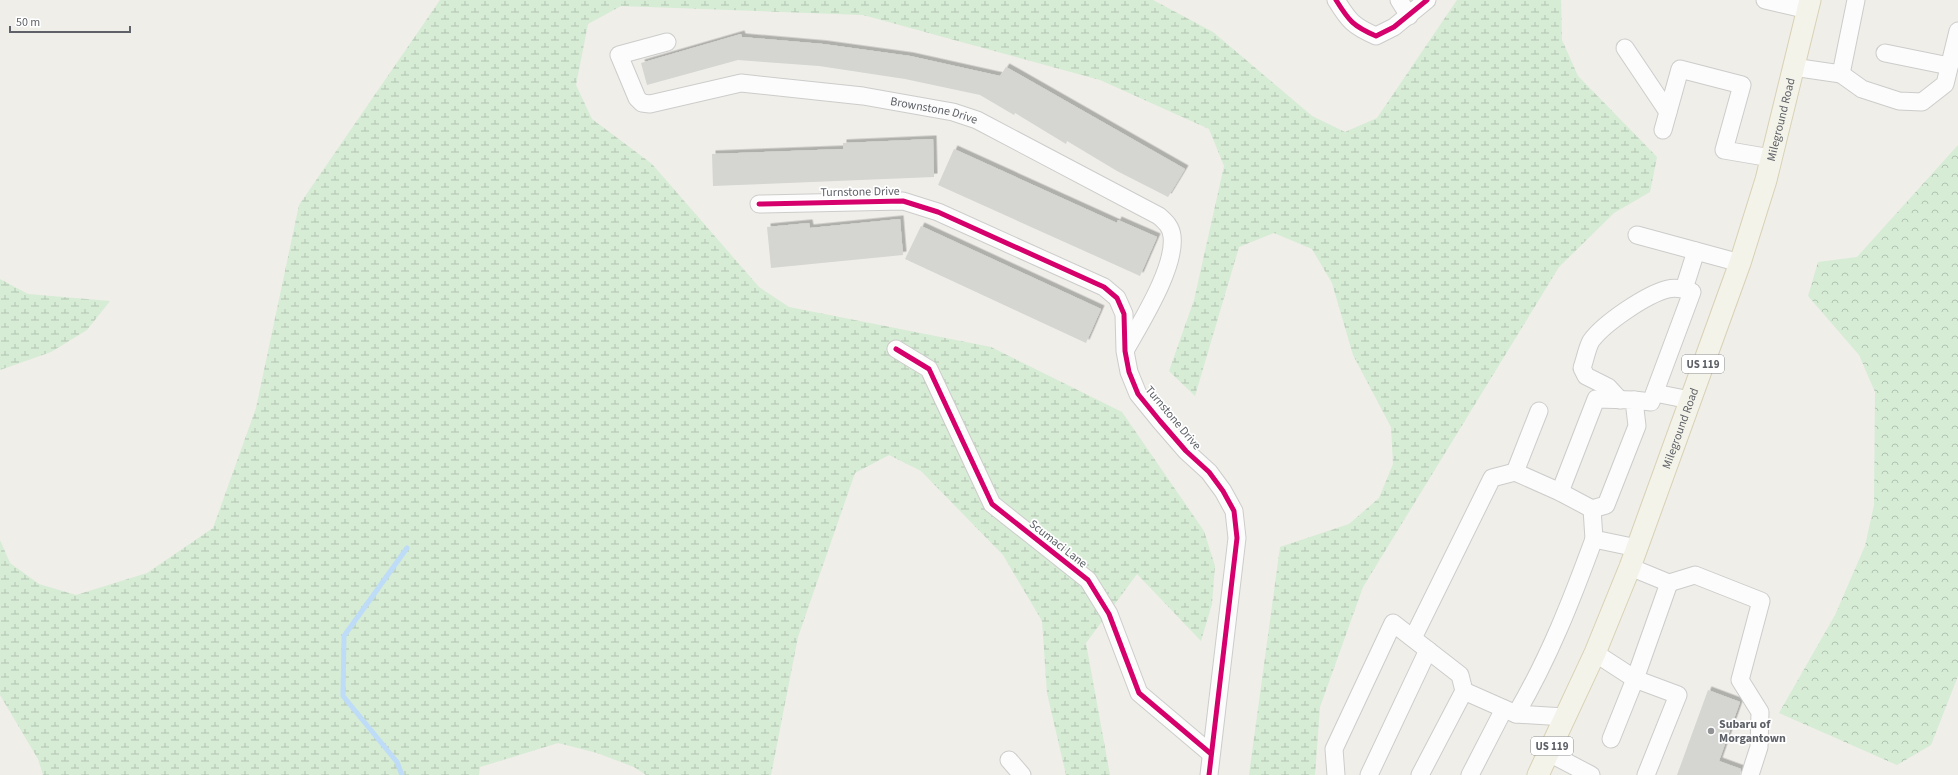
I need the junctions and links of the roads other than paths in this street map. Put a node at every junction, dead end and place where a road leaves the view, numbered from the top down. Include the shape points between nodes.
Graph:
1 (1336, 0) edge
2 (1399, 0) edge
3 (1427, 0) edge
4 (1765, 0) edge
5 (1856, 0) edge
6 (1809, 5) edge
7 (1409, 16) junction
8 (1958, 31) edge
9 (668, 42) dead end
10 (1626, 48) dead end
11 (1885, 53) dead end
12 (1949, 66) junction
13 (1794, 67) junction
14 (1841, 74) junction
15 (1668, 112) junction
16 (1663, 130) dead end
17 (1771, 158) junction
18 (759, 204) dead end
19 (1638, 235) dead end
20 (1696, 251) junction
21 (1740, 263) junction
22 (1684, 289) junction
23 (896, 349) dead end
24 (1125, 351) junction
25 (1655, 393) junction
26 (1627, 400) junction
27 (1690, 400) junction
28 (1539, 411) dead end
29 (1515, 472) junction
30 (1560, 492) junction
31 (1592, 509) junction
32 (1594, 539) junction
33 (1636, 548) junction
34 (1630, 567) junction
35 (1669, 584) junction
36 (1413, 638) junction
37 (1428, 650) junction
38 (1595, 653) junction
39 (1635, 679) junction
40 (1464, 691) junction
41 (1510, 712) junction
42 (1566, 717) junction
43 (1611, 739) dead end
44 (1210, 753) junction
45 (1549, 753) junction
46 (1009, 760) dead end
47 (1022, 775) edge
48 (1209, 775) edge
49 (1336, 775) edge
50 (1369, 775) edge
51 (1420, 775) edge
52 (1470, 775) edge
53 (1538, 775) edge
54 (1591, 775) edge
55 (1646, 775) edge
56 (1750, 775) edge

1 - 7 street via 1344,14 1358,28 1376,36
2 - 7 street
3 - 7 street
4 - 6 street
5 - 14 street
6 - 13 main road, Mileground Road / US 119
8 - 12 street
9 - 24 street, Brownstone Drive via 619,55 637,98 642,103 650,104 741,83 864,96 953,112 978,120 1159,216 1168,224 1172,236 1171,254 1163,276
10 - 15 street
11 - 12 street
12 - 14 street via 1945,84 1922,102 1899,101 1862,89
13 - 14 street
13 - 17 main road, Mileground Road / US 119
15 - 16 street
15 - 17 street via 1680,69 1742,85 1724,150
17 - 21 main road, Mileground Road / US 119
18 - 24 street, Turnstone Drive via 903,201 938,212 1104,287 1118,298 1124,314
19 - 20 street
20 - 21 street
20 - 22 street
21 - 27 main road, Mileground Road / US 119
22 - 25 street via 1692,292
22 - 26 street via 1667,289 1640,301 1608,324 1591,342 1582,368 1586,376
23 - 44 street, Scumaci Lane via 929,369 992,504 1088,580 1109,614 1139,693
24 - 44 street, Turnstone Drive via 1129,372 1138,394 1186,451 1209,472 1234,511 1237,538
25 - 26 street via 1652,402
25 - 27 street
26 - 30 street via 1596,399
26 - 31 street via 1637,426 1606,505
27 - 33 main road, Mileground Road / US 119
28 - 29 street
29 - 30 street
29 - 36 street via 1492,478
30 - 31 street
31 - 32 street
32 - 33 street
32 - 41 street via 1564,621 1535,682
33 - 34 main road, Mileground Road / US 119
34 - 35 street
34 - 38 main road, Mileground Road / US 119
35 - 39 street
35 - 56 street via 1695,575 1761,601 1740,680 1760,712 1759,747
36 - 37 street
36 - 49 street via 1393,623 1334,749
37 - 40 street via 1460,675
37 - 50 street
38 - 39 street
38 - 42 main road, Mileground Road / US 119
39 - 43 street
39 - 55 street via 1678,695
40 - 41 street
40 - 51 street
41 - 42 street
41 - 52 street
42 - 45 main road, Mileground Road / US 119
44 - 48 street, Turnstone Drive
45 - 53 main road, Mileground Road / US 119
45 - 54 street
46 - 47 street

